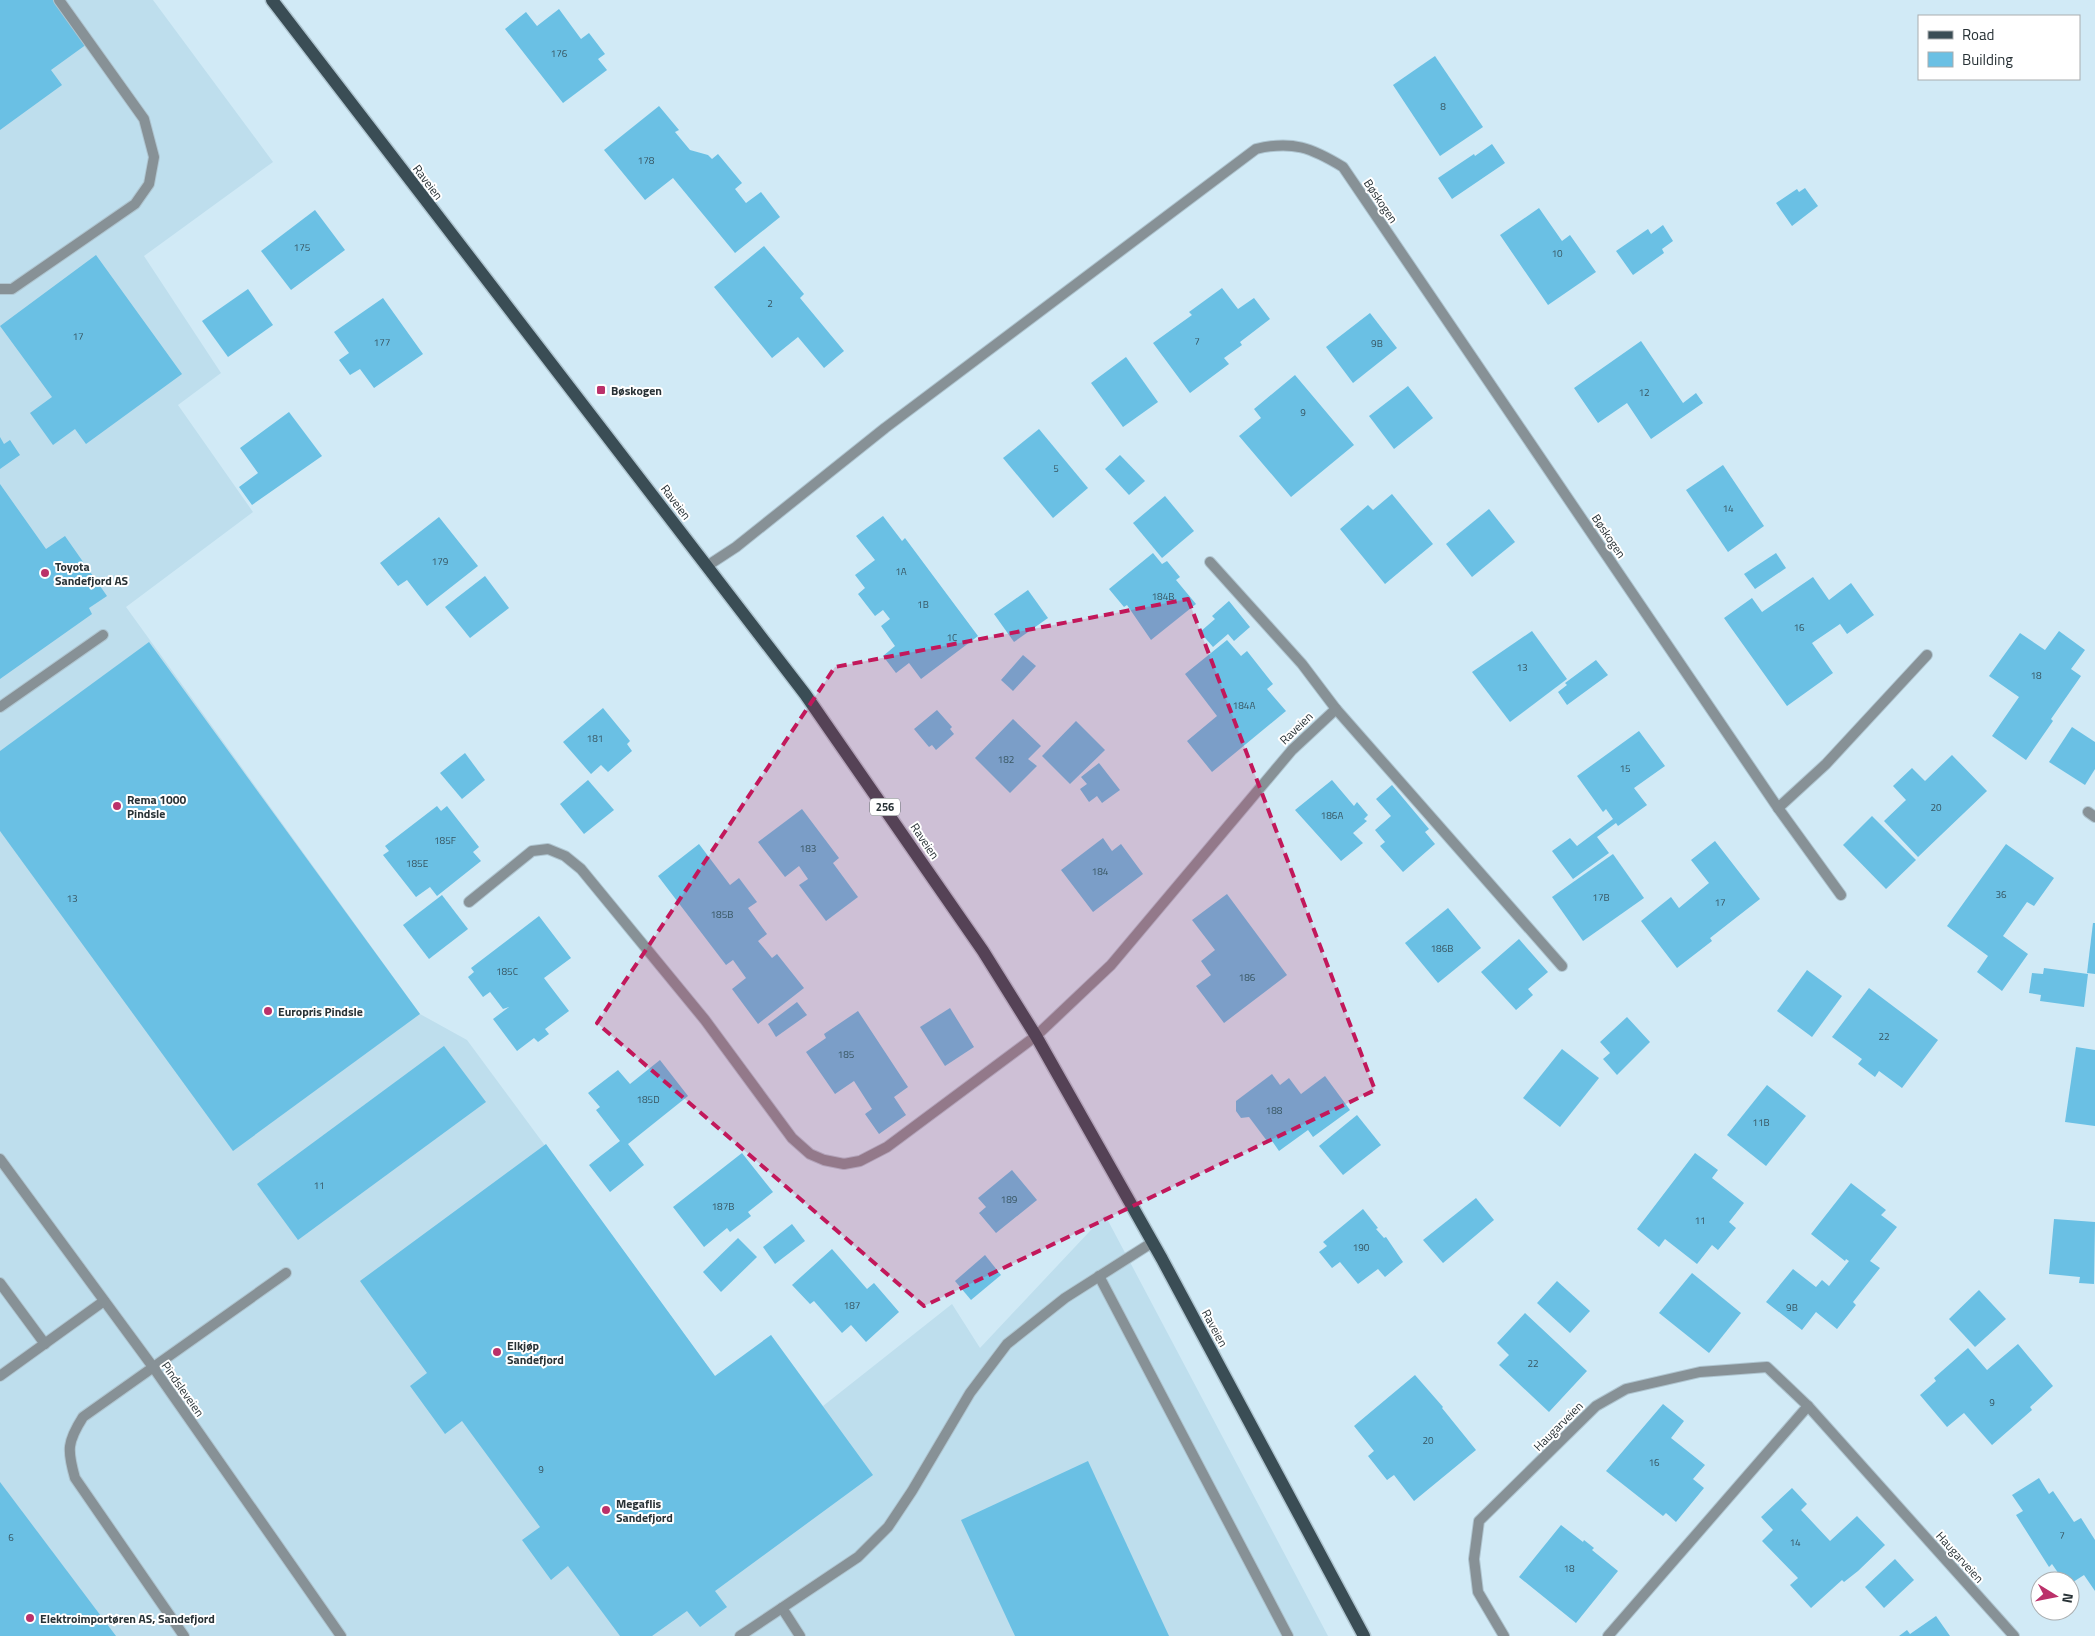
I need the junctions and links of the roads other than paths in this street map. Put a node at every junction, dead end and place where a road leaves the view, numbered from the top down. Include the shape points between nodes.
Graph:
1 (59, 0) edge
2 (272, 0) edge
3 (0, 289) edge
4 (1210, 562) dead end
5 (707, 566) junction
6 (103, 635) dead end
7 (1927, 654) dead end
8 (0, 707) edge
9 (1336, 709) junction
10 (1778, 808) junction
11 (1841, 895) dead end
12 (469, 902) dead end
13 (1562, 966) dead end
14 (1036, 1036) junction
15 (0, 1159) edge
16 (1153, 1242) junction
17 (286, 1273) dead end
18 (1099, 1276) junction
19 (0, 1283) edge
20 (104, 1301) junction
21 (45, 1344) junction
22 (153, 1367) junction
23 (0, 1376) edge
24 (1808, 1406) junction
25 (782, 1608) junction
26 (184, 1636) edge
27 (341, 1636) edge
28 (740, 1636) edge
29 (800, 1636) edge
30 (1288, 1636) edge
31 (1364, 1636) edge
32 (1504, 1636) edge
33 (1608, 1636) edge
34 (2014, 1636) edge

1 - 3 street via 144,119 154,157 149,184 127,210 12,289
2 - 5 main road, Raveien / 256
4 - 9 street via 1302,664
5 - 10 street, Bøskogen via 1256,149 1276,144 1292,145 1317,152 1343,167
5 - 14 main road, Raveien / 256 via 868,782
6 - 8 street
7 - 10 street via 1826,764
9 - 13 street
9 - 14 street, Raveien via 1292,750 1111,965
10 - 11 street, Bøskogen
12 - 14 street via 532,851 548,849 565,856 581,869 699,1013 792,1138 810,1154 824,1160 844,1164 860,1161 887,1147
14 - 16 main road, Raveien / 256
15 - 20 street, Pindsleveien
16 - 18 street
16 - 31 main road, Raveien / 256
17 - 22 street
18 - 25 street via 1065,1298 1007,1344 970,1393 888,1528 858,1557
18 - 30 street
19 - 21 street
20 - 21 street
20 - 22 street, Pindsleveien
21 - 23 street
22 - 26 street via 83,1417 70,1437 70,1460 75,1478
22 - 27 street, Pindsleveien
24 - 32 street, Haugarveien via 1766,1367 1700,1372 1660,1381 1626,1389 1596,1406 1479,1521 1474,1559 1478,1592
24 - 33 street
24 - 34 street, Haugarveien
25 - 28 street
25 - 29 street

